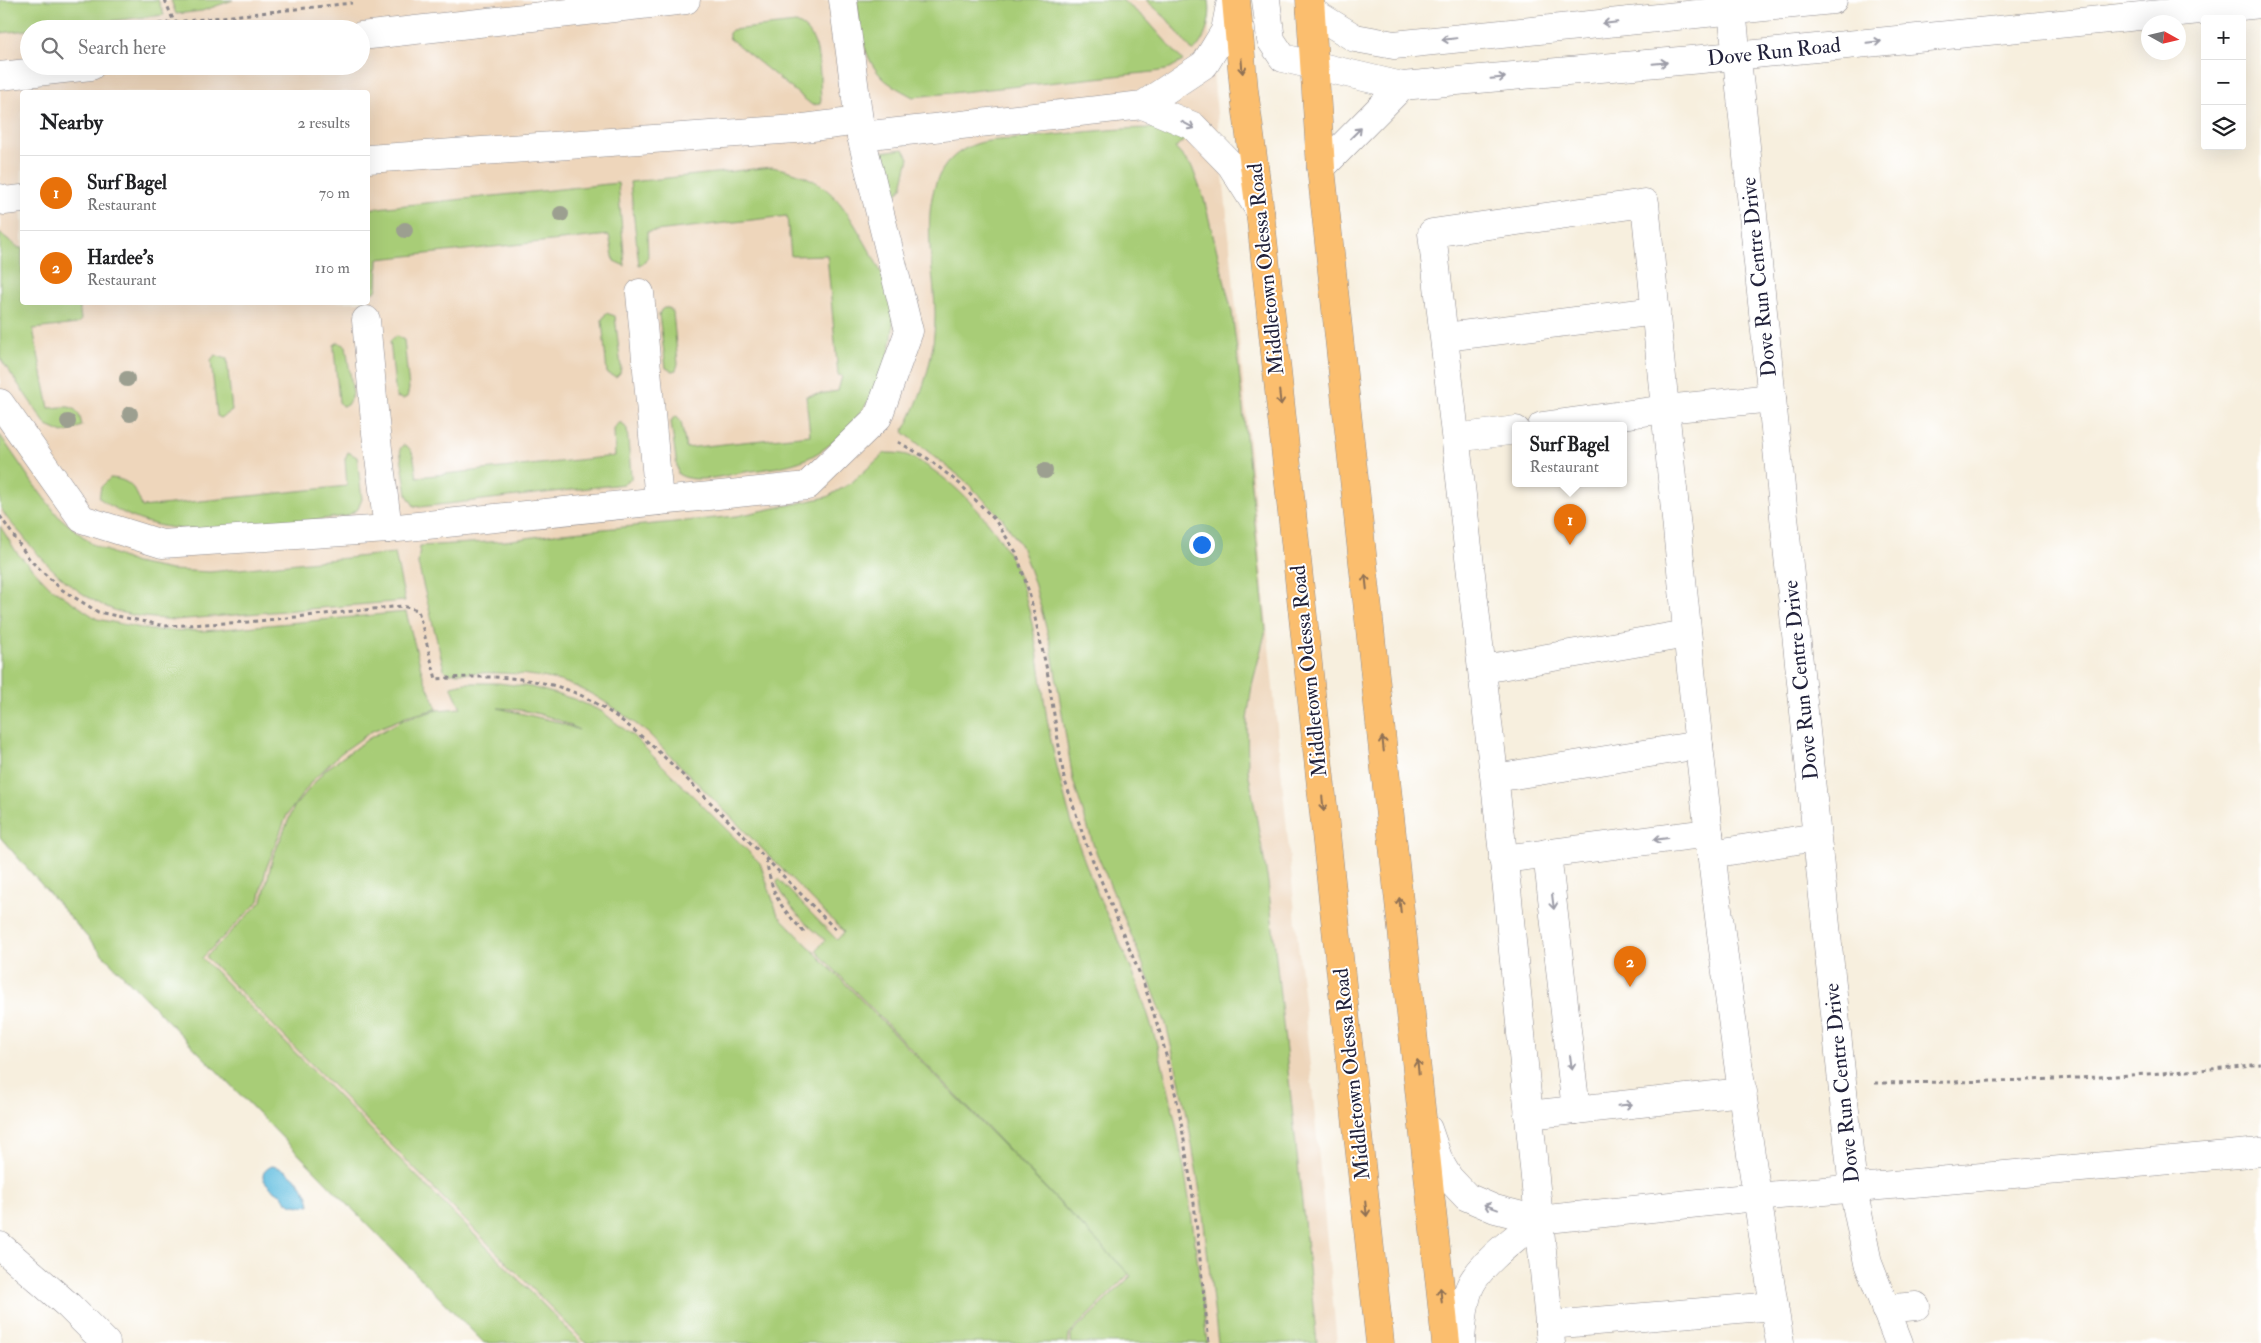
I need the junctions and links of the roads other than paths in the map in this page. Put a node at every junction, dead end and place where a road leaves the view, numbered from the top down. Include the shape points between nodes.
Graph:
1 (686, 0) edge
2 (843, 0) edge
3 (1231, 0) edge
4 (1236, 0) edge
5 (1266, 0) edge
6 (1833, 0) edge
7 (2261, 4) edge
8 (1310, 6) edge
9 (1732, 10) junction
10 (370, 35) edge
11 (1735, 56) junction
12 (1315, 66) junction
13 (20, 74) edge
14 (0, 76) edge
15 (1402, 86) junction
16 (1143, 105) junction
17 (860, 129) junction
18 (370, 159) edge
19 (1321, 168) junction
20 (0, 198) edge
21 (20, 199) edge
22 (1260, 211) junction
23 (640, 293) dead end
24 (1656, 311) junction
25 (366, 320) dead end
26 (1444, 337) junction
27 (1772, 398) junction
28 (0, 403) edge
29 (1666, 409) junction
30 (1571, 422) edge
31 (1512, 431) edge
32 (1456, 438) junction
33 (659, 501) junction
34 (388, 529) junction
35 (1687, 634) junction
36 (1482, 670) junction
37 (1699, 745) junction
38 (1495, 778) junction
39 (1816, 837) junction
40 (1710, 843) junction
41 (1547, 854) junction
42 (1504, 859) junction
43 (1743, 1092) junction
44 (1576, 1110) junction
45 (1528, 1115) junction
46 (1423, 1116) junction
47 (2261, 1152) edge
48 (1853, 1189) junction
49 (1756, 1197) junction
50 (1538, 1220) junction
51 (0, 1246) edge
52 (1774, 1306) junction
53 (1916, 1306) dead end
54 (1885, 1309) junction
55 (1550, 1334) edge
56 (106, 1343) edge
57 (1380, 1343) edge
58 (1446, 1343) edge
59 (1461, 1343) edge
60 (1780, 1343) edge
61 (1899, 1343) edge

1 - 10 street
2 - 17 street
3 - 16 street via 1225,31 1205,64
4 -> 22 main road, Middletown Odessa Road
5 - 12 street, Dove Run Road via 1271,40 1283,58
6 - 9 street
11 -> 7 street, Dove Run Road
9 -> 8 street via 1394,45 1355,38
8 - 12 main road
9 - 11 street, Dove Run Centre Drive
15 -> 11 street, Dove Run Road
11 - 27 street, Dove Run Centre Drive
12 - 15 street, Dove Run Road
12 - 19 main road
13 - 14 street
19 -> 15 street
16 - 17 street
16 -> 22 street via 1193,126 1231,165
17 - 18 street via 796,129
17 - 33 street via 909,331 878,417 807,486
46 -> 19 main road
20 - 21 street via 4,201
22 -> 57 main road, Middletown Odessa Road
23 - 33 street
24 - 26 street
24 - 26 street via 1645,203 1432,233
24 - 29 street
25 - 34 street
26 - 32 street
27 - 29 street
27 - 39 street, Dove Run Centre Drive
28 - 34 street via 82,519 162,544
29 - 30 street
29 - 35 street
31 - 32 street
32 - 36 street
33 - 34 street
35 - 36 street
35 - 37 street
36 - 38 street
37 - 38 street
37 - 40 street
38 - 42 street
39 - 40 street
39 - 48 street, Dove Run Centre Drive
40 -> 41 street
40 - 43 street
41 - 42 street
41 -> 44 street
42 - 45 street
44 -> 43 street
43 - 49 street
44 - 45 street
45 - 50 street
50 -> 46 street via 1495,1209 1466,1197 1449,1178
58 -> 46 main road
47 - 48 street
48 - 49 street
48 - 54 street, Dove Run Centre Drive via 1868,1263
49 - 50 street
49 - 52 street
50 - 55 street
50 - 59 street via 1488,1262 1469,1288
51 - 56 street
52 - 55 street
52 - 60 street
53 - 54 street
54 - 61 street, Dove Run Centre Drive

